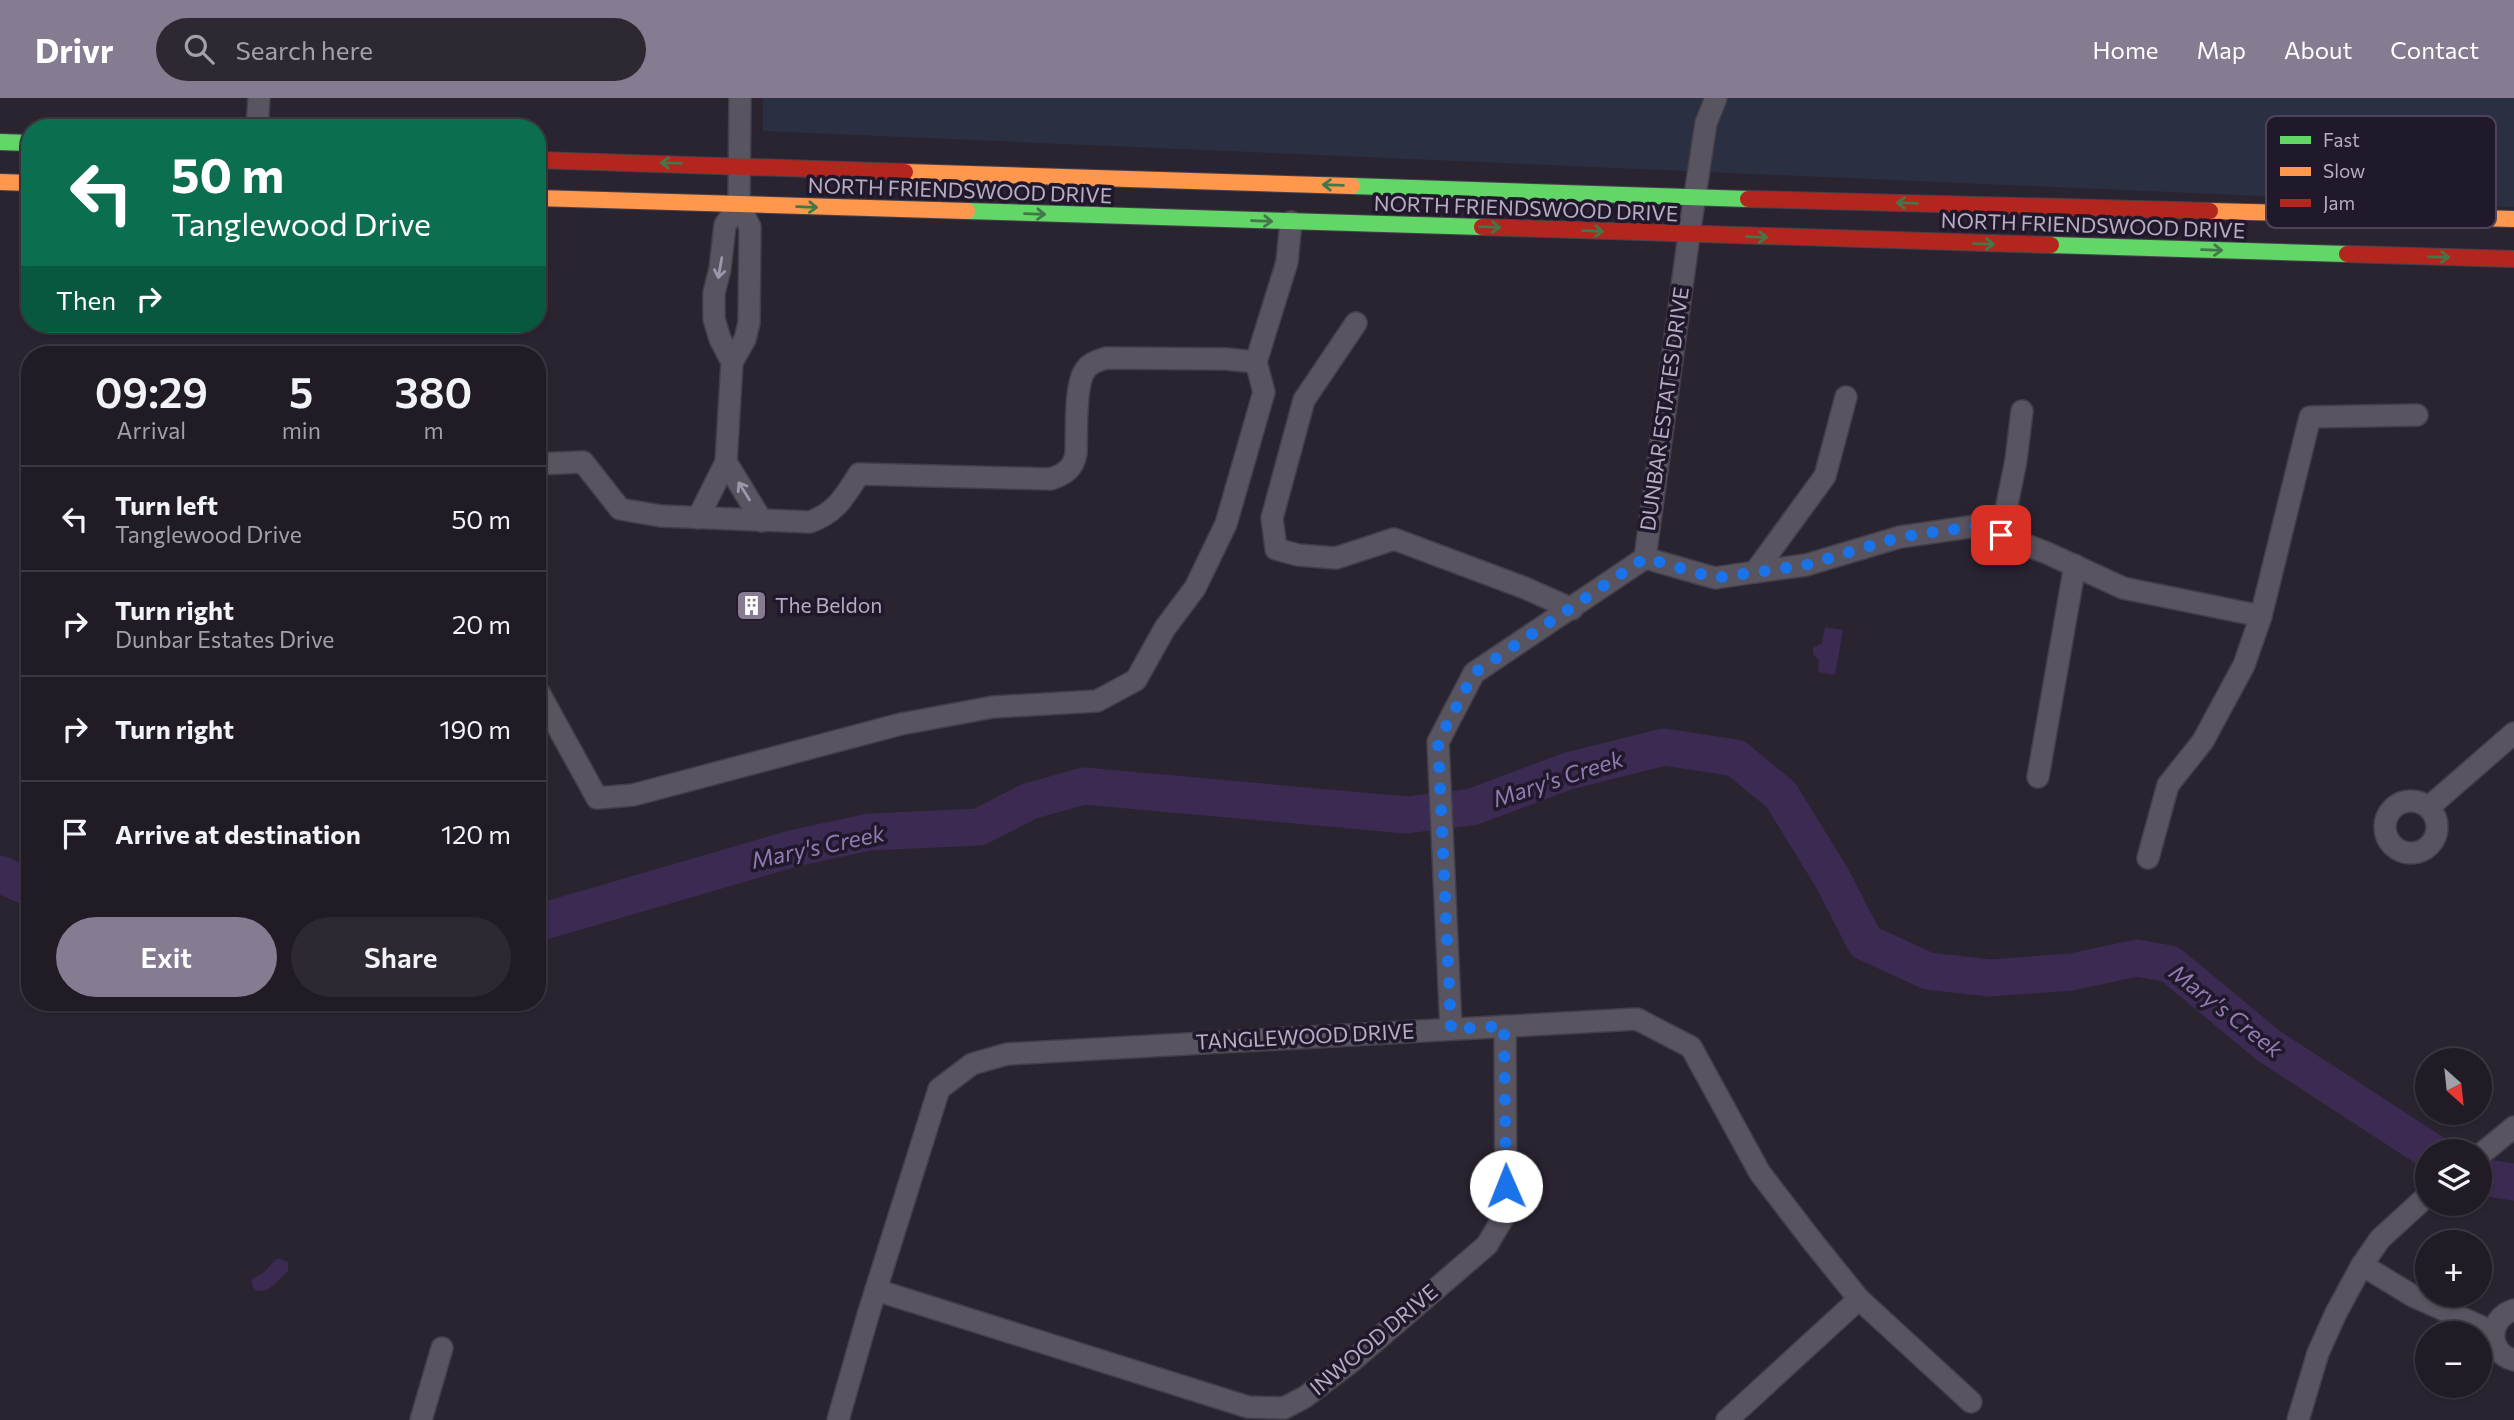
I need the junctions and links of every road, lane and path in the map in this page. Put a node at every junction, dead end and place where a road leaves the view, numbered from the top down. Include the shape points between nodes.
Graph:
1 (259, 98) edge
2 (740, 98) edge
3 (1716, 98) edge
4 (258, 119) edge
5 (0, 142) edge
6 (21, 143) edge
7 (546, 160) edge
8 (740, 165) junction
9 (0, 182) edge
10 (21, 183) edge
11 (1695, 196) junction
12 (546, 198) edge
13 (739, 205) junction
14 (2266, 212) edge
15 (2496, 218) edge
16 (2514, 219) edge
17 (1291, 222) junction
18 (1689, 235) junction
19 (2514, 259) edge
20 (1356, 323) dead end
21 (732, 362) junction
22 (1256, 362) junction
23 (1846, 397) dead end
24 (2022, 411) dead end
25 (2417, 415) dead end
26 (726, 462) junction
27 (546, 464) edge
28 (698, 518) junction
29 (762, 521) junction
30 (2001, 535) junction
31 (1645, 558) junction
32 (2075, 565) junction
33 (1755, 572) junction
34 (1572, 609) junction
35 (2261, 616) junction
36 (546, 705) edge
37 (2514, 733) edge
38 (2038, 777) dead end
39 (2429, 807) dead end
40 (2148, 858) dead end
41 (1504, 1026) junction
42 (1451, 1029) junction
43 (2514, 1127) edge
44 (2492, 1145) edge
45 (2415, 1207) edge
46 (2362, 1265) junction
47 (876, 1290) junction
48 (1859, 1298) junction
49 (2514, 1310) edge
50 (2493, 1332) junction
51 (442, 1349) dead end
52 (2514, 1360) edge
53 (1971, 1402) dead end
54 (421, 1420) edge
55 (838, 1420) edge
56 (1727, 1420) edge
57 (2298, 1420) edge

1 - 4 street
2 - 8 street
3 - 11 street, DUNBAR ESTATES DRIVE via 1706,123
5 - 6 main road
8 -> 7 main road, NORTH FRIENDSWOOD DRIVE
11 -> 8 main road, NORTH FRIENDSWOOD DRIVE
8 - 13 street
9 - 10 main road
14 -> 11 main road, NORTH FRIENDSWOOD DRIVE
11 - 18 street, DUNBAR ESTATES DRIVE
12 - 13 main road, NORTH FRIENDSWOOD DRIVE
13 -> 17 main road, NORTH FRIENDSWOOD DRIVE
13 - 21 street via 750,227 749,323
13 -> 21 street via 725,225 714,293 714,319
16 -> 15 main road, NORTH FRIENDSWOOD DRIVE
17 -> 18 main road, NORTH FRIENDSWOOD DRIVE
17 - 22 street via 1287,262
18 -> 19 main road, NORTH FRIENDSWOOD DRIVE
18 - 31 street, DUNBAR ESTATES DRIVE
20 - 34 street via 1304,400 1272,518 1276,549 1336,558 1394,539
21 - 26 street
22 - 29 street via 1106,358 1093,362 1079,382 1074,463 1065,474 1051,480 859,474 828,515 810,523
22 - 36 street via 1264,392 1226,524 1195,588 1165,628 1136,680 1097,701 993,707 901,724 633,795 597,798
23 - 33 street via 1825,476
24 - 30 street
25 - 35 street via 2309,416
26 - 28 street
29 -> 26 street
27 - 28 street via 583,462 620,509
28 - 29 street
30 - 32 street
30 - 33 street via 1976,526 1913,535 1806,565
31 - 33 street via 1715,578
31 - 34 street, DUNBAR ESTATES DRIVE
32 - 35 street via 2123,588
32 - 38 street
34 - 42 street, DUNBAR ESTATES DRIVE via 1474,673 1438,742
35 - 40 street via 2244,665 2203,741 2168,785
37 - 39 street
41 - 42 street, TANGLEWOOD DRIVE
41 - 47 street, INWOOD DRIVE via 1506,1213 1487,1245 1351,1362 1284,1408 1248,1407
41 - 48 street, TANGLEWOOD DRIVE via 1637,1019 1691,1046 1760,1173
42 - 47 street, TANGLEWOOD DRIVE via 1007,1054 972,1064 939,1088
43 - 44 street
45 - 46 street via 2380,1239
46 - 50 street via 2413,1296
46 - 57 street via 2318,1353
47 - 55 street, TANGLEWOOD DRIVE
48 - 53 street, TANGLEWOOD DRIVE
48 - 56 street
49 - 50 street via 2501,1317
50 - 52 street via 2496,1348
51 - 54 street

